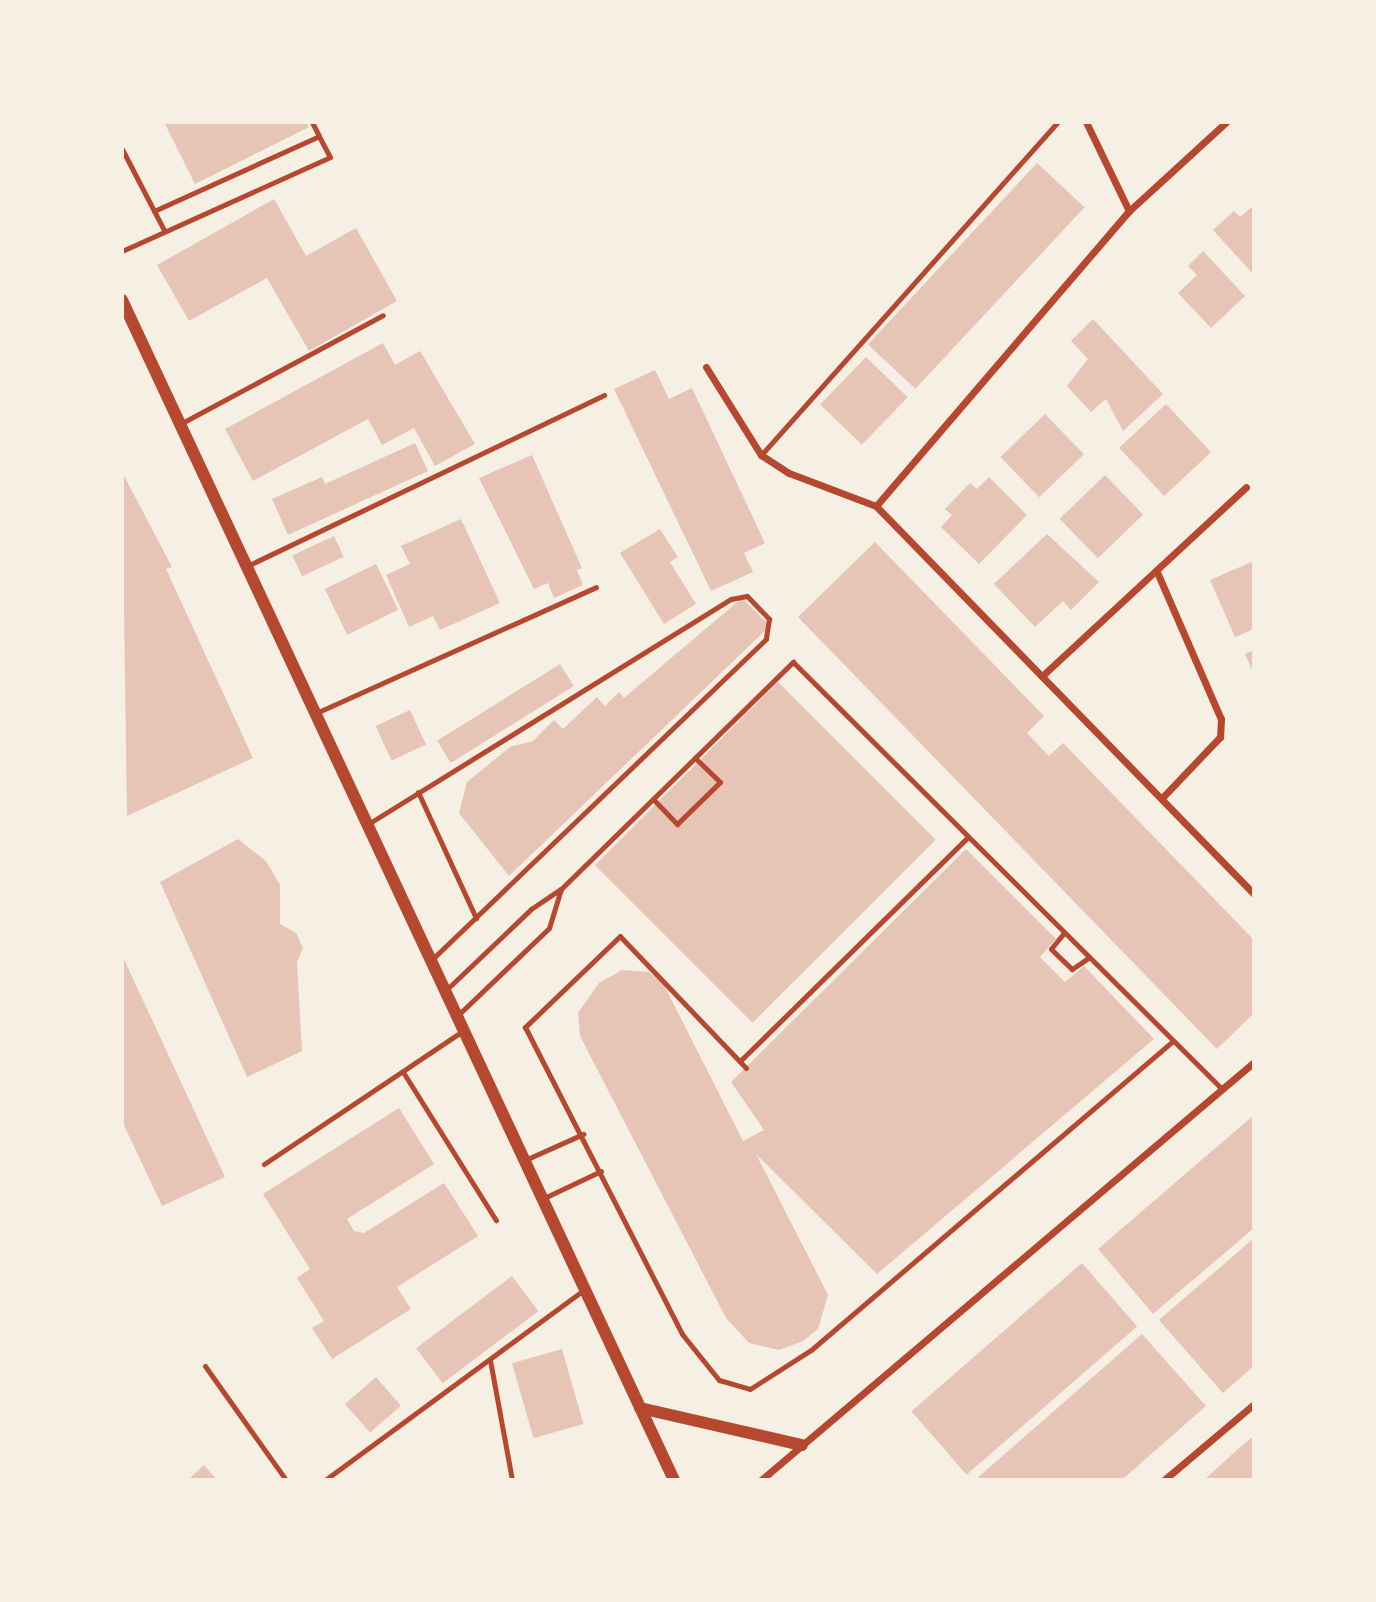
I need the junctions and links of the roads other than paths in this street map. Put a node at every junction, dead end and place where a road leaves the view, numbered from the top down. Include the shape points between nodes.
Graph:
1 (312, 122) edge
2 (1058, 122) edge
3 (1086, 122) edge
4 (1226, 122) edge
5 (319, 136) junction
6 (122, 149) edge
7 (155, 211) junction
8 (1129, 211) junction
9 (164, 230) junction
10 (122, 251) edge
11 (122, 300) edge
12 (383, 315) dead end
13 (706, 367) dead end
14 (604, 396) dead end
15 (180, 424) junction
16 (761, 454) junction
17 (1246, 487) dead end
18 (876, 506) junction
19 (247, 566) junction
20 (1157, 572) junction
21 (596, 587) dead end
22 (1042, 676) junction
23 (316, 713) junction
24 (695, 758) junction
25 (418, 792) junction
26 (1163, 798) junction
27 (653, 799) junction
28 (368, 824) junction
29 (967, 838) junction
30 (561, 890) junction
31 (1254, 894) edge
32 (476, 918) junction
33 (1063, 934) junction
34 (1087, 959) junction
35 (431, 960) junction
36 (445, 990) junction
37 (457, 1016) junction
38 (464, 1030) junction
39 (1171, 1043) junction
40 (740, 1061) junction
41 (1254, 1062) edge
42 (746, 1068) dead end
43 (403, 1072) junction
44 (1222, 1089) junction
45 (583, 1134) junction
46 (525, 1160) junction
47 (264, 1164) dead end
48 (601, 1171) junction
49 (542, 1198) junction
50 (496, 1220) dead end
51 (585, 1289) junction
52 (490, 1360) junction
53 (205, 1366) dead end
54 (1254, 1404) edge
55 (640, 1408) junction
56 (802, 1445) junction
57 (286, 1479) edge
58 (325, 1479) edge
59 (512, 1479) edge
60 (674, 1479) edge
61 (761, 1479) edge
62 (1164, 1479) edge

1 - 5 lane
2 - 16 lane
3 - 8 street
4 - 8 street
5 - 7 lane
5 - 9 lane via 330,157
6 - 7 lane
7 - 9 lane
8 - 18 street
9 - 10 lane
11 - 15 street
12 - 15 lane
13 - 16 street
14 - 19 lane
15 - 19 street
16 - 18 street via 789,473
17 - 20 street
18 - 22 street
19 - 23 street
20 - 22 street
20 - 26 street via 1221,719 1220,737
21 - 23 lane
22 - 26 street
23 - 28 street
24 - 27 lane
24 - 27 lane via 720,782 677,824
24 - 29 lane via 793,662
25 - 28 lane
25 - 32 lane
25 - 32 lane via 731,599 747,596 769,619 766,639
26 - 31 street
27 - 30 lane
28 - 35 street
29 - 33 lane
29 - 40 lane
30 - 36 lane via 531,909
30 - 37 lane via 549,928
32 - 35 lane
33 - 34 lane
33 - 34 lane via 1051,949 1072,969
34 - 39 lane
35 - 36 street
36 - 37 street
37 - 38 street
38 - 43 lane
38 - 46 street
39 - 44 lane
39 - 48 lane via 811,1350 750,1389 719,1380 681,1334
40 - 42 lane
40 - 45 lane via 620,936 525,1027
41 - 44 street
43 - 47 lane
43 - 50 lane
44 - 56 street
45 - 46 lane
45 - 48 lane
46 - 49 street
48 - 49 lane
49 - 51 street
51 - 52 lane
51 - 55 street
52 - 58 lane
52 - 59 lane
53 - 57 lane
54 - 62 street
55 - 56 street
55 - 60 street
56 - 61 street

